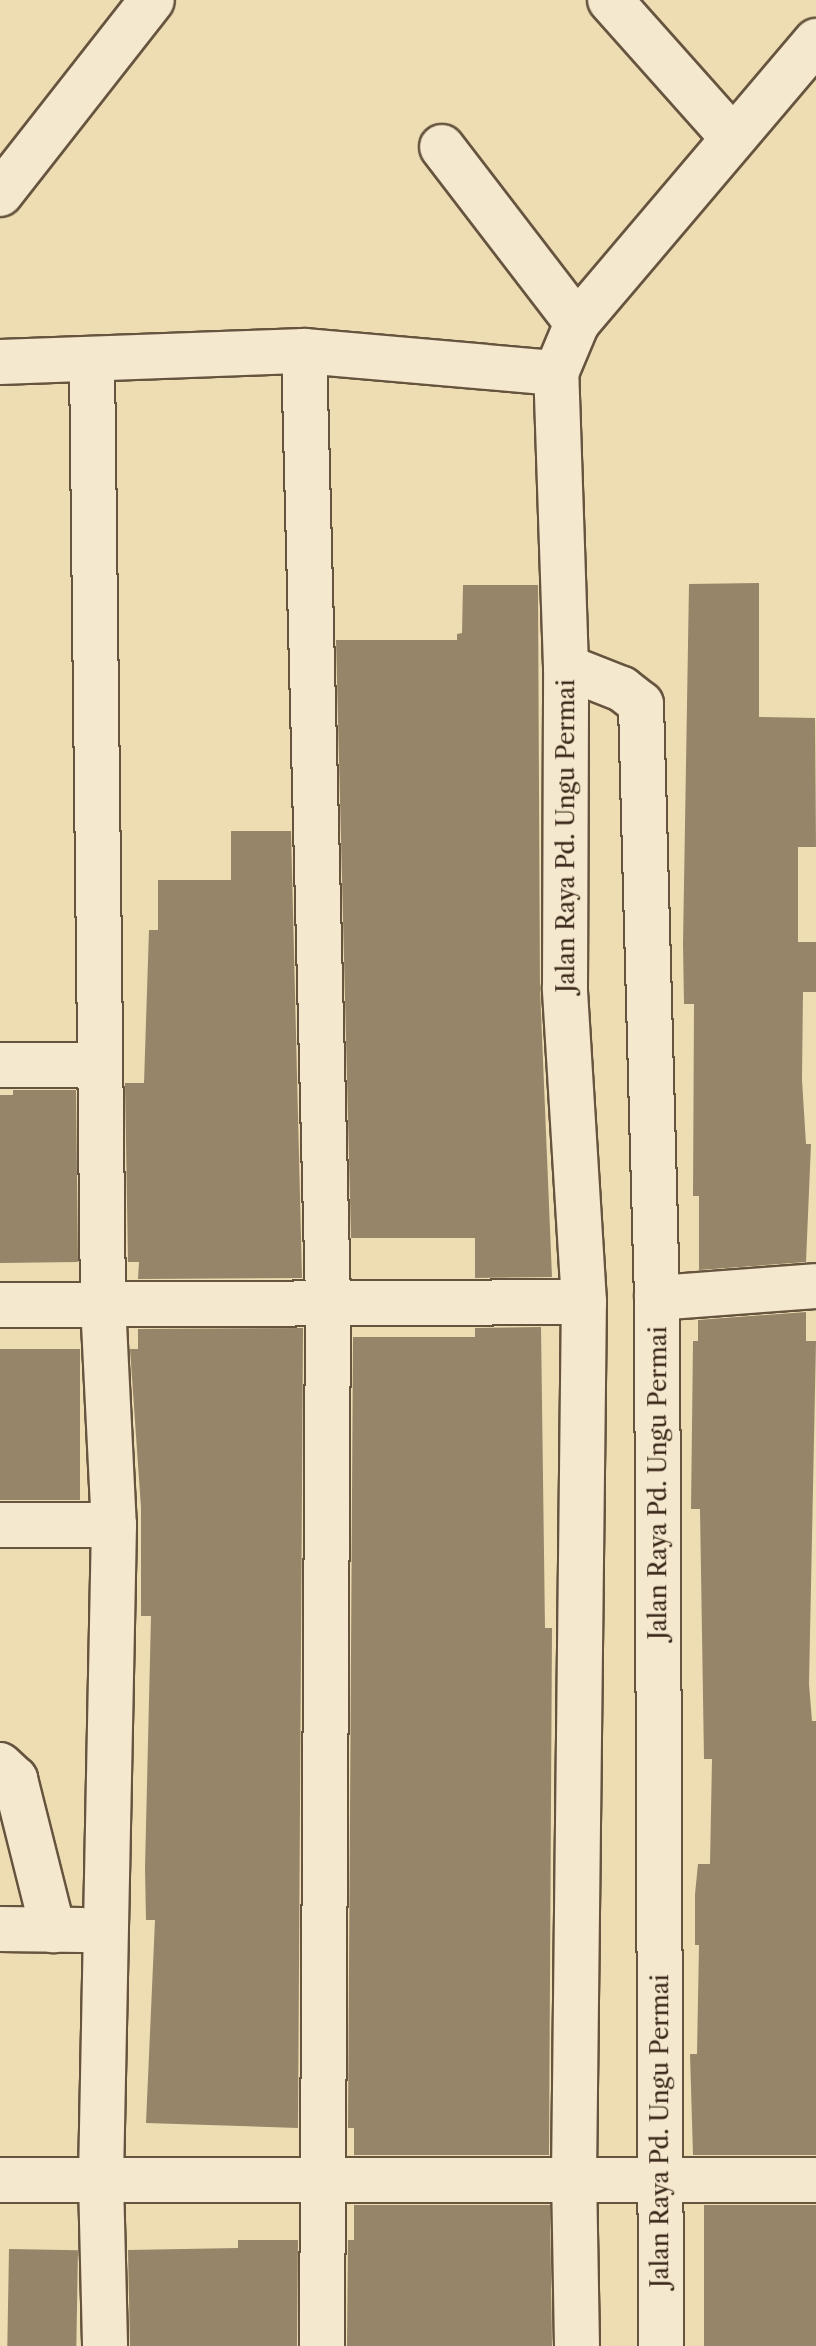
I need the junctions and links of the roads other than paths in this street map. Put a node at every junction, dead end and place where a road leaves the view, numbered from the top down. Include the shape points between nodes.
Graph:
1 (152, 0) edge
2 (610, 0) edge
3 (816, 41) edge
4 (731, 136) junction
5 (442, 147) dead end
6 (0, 194) edge
7 (577, 323) junction
8 (304, 351) junction
9 (92, 360) junction
10 (0, 362) edge
11 (556, 373) junction
12 (566, 667) junction
13 (0, 1065) edge
14 (100, 1065) junction
15 (816, 1286) edge
16 (657, 1298) junction
17 (328, 1302) junction
18 (584, 1302) junction
19 (103, 1303) junction
20 (0, 1305) edge
21 (0, 1525) edge
22 (114, 1525) junction
23 (0, 1765) edge
24 (0, 1929) edge
25 (53, 1930) junction
26 (110, 1931) junction
27 (574, 2177) junction
28 (320, 2178) junction
29 (0, 2180) edge
30 (101, 2180) junction
31 (659, 2180) junction
32 (816, 2180) edge
33 (105, 2346) edge
34 (322, 2346) edge
35 (577, 2346) edge
36 (661, 2346) edge

1 - 6 street
2 - 4 street
3 - 4 street
4 - 7 street
5 - 7 street
7 - 11 street
8 - 9 street
8 - 11 street
8 - 17 street
9 - 10 street
9 - 14 street
11 - 12 street
12 - 16 street, Jalan Raya Pd. Ungu Permai via 622,689 641,704
12 - 18 street, Jalan Raya Pd. Ungu Permai via 565,988
13 - 14 street
14 - 19 street
15 - 16 street
16 - 31 street, Jalan Raya Pd. Ungu Permai
17 - 18 street
17 - 19 street
17 - 28 street
18 - 27 street, Jalan Raya Pd. Ungu Permai
19 - 20 street
19 - 22 street
21 - 22 street
22 - 26 street
23 - 25 street via 15,1779
24 - 25 street
25 - 26 street
26 - 30 street
27 - 28 street
27 - 31 street
27 - 35 street, Jalan Raya Pd. Ungu Permai
28 - 30 street
28 - 34 street
29 - 30 street
30 - 33 street
31 - 32 street
31 - 36 street, Jalan Raya Pd. Ungu Permai

